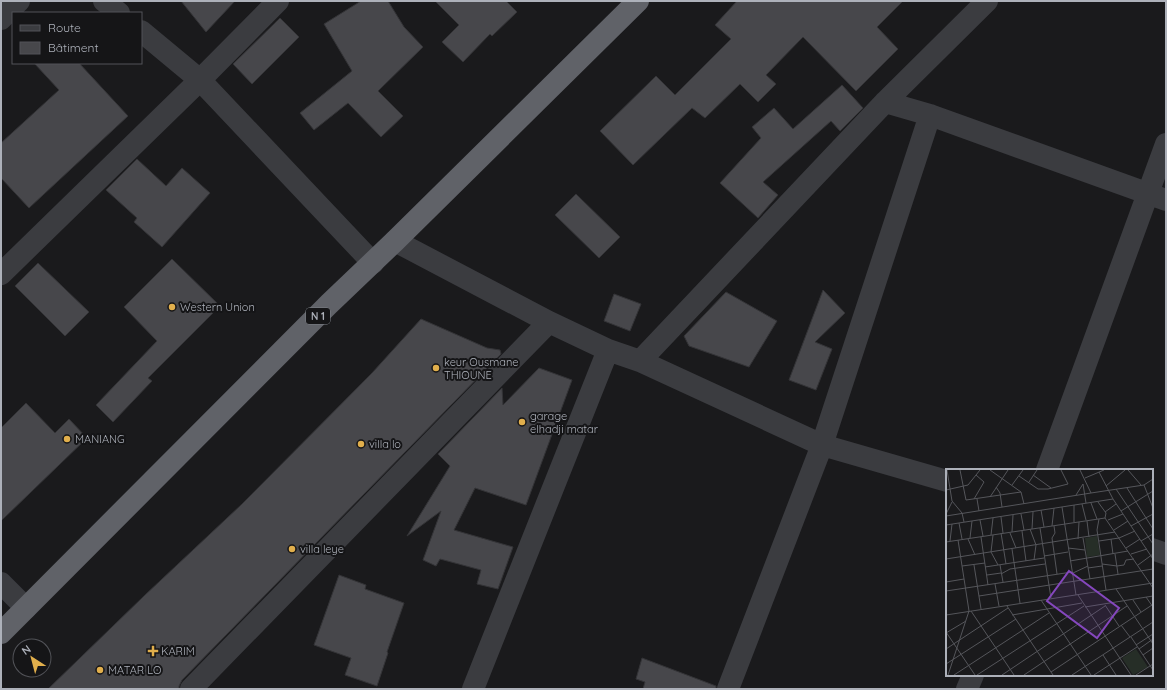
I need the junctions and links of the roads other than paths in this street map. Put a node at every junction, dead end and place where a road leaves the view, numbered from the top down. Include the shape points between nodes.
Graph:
1 (19, 1) edge
2 (104, 1) edge
3 (278, 1) edge
4 (638, 1) edge
5 (986, 1) edge
6 (118, 12) edge
7 (1, 19) edge
8 (142, 32) edge
9 (200, 80) junction
10 (885, 102) junction
11 (930, 115) junction
12 (1166, 144) edge
13 (1157, 197) edge
14 (396, 241) junction
15 (373, 263) junction
16 (1, 274) edge
17 (549, 322) junction
18 (608, 350) junction
19 (640, 361) junction
20 (822, 445) junction
21 (1047, 469) edge
22 (946, 481) edge
23 (1153, 549) edge
24 (1166, 554) edge
25 (1, 584) edge
26 (26, 608) junction
27 (1, 633) edge
28 (972, 676) edge
29 (191, 689) edge
30 (473, 689) edge
31 (728, 689) edge
32 (968, 689) edge

1 - 7 street
2 - 6 street
3 - 9 street
4 - 14 highway, N 1
5 - 10 street
8 - 9 street
9 - 15 street
9 - 16 street
10 - 11 street
10 - 19 street
11 - 13 street
11 - 20 street
12 - 13 street
13 - 21 street
14 - 15 highway, N 1
14 - 17 street
15 - 26 highway, N 1
17 - 18 street
17 - 29 street
18 - 19 street
18 - 30 street
19 - 20 street
20 - 22 street
20 - 31 street
23 - 24 street
25 - 26 street
26 - 27 highway, N 1
28 - 32 street

